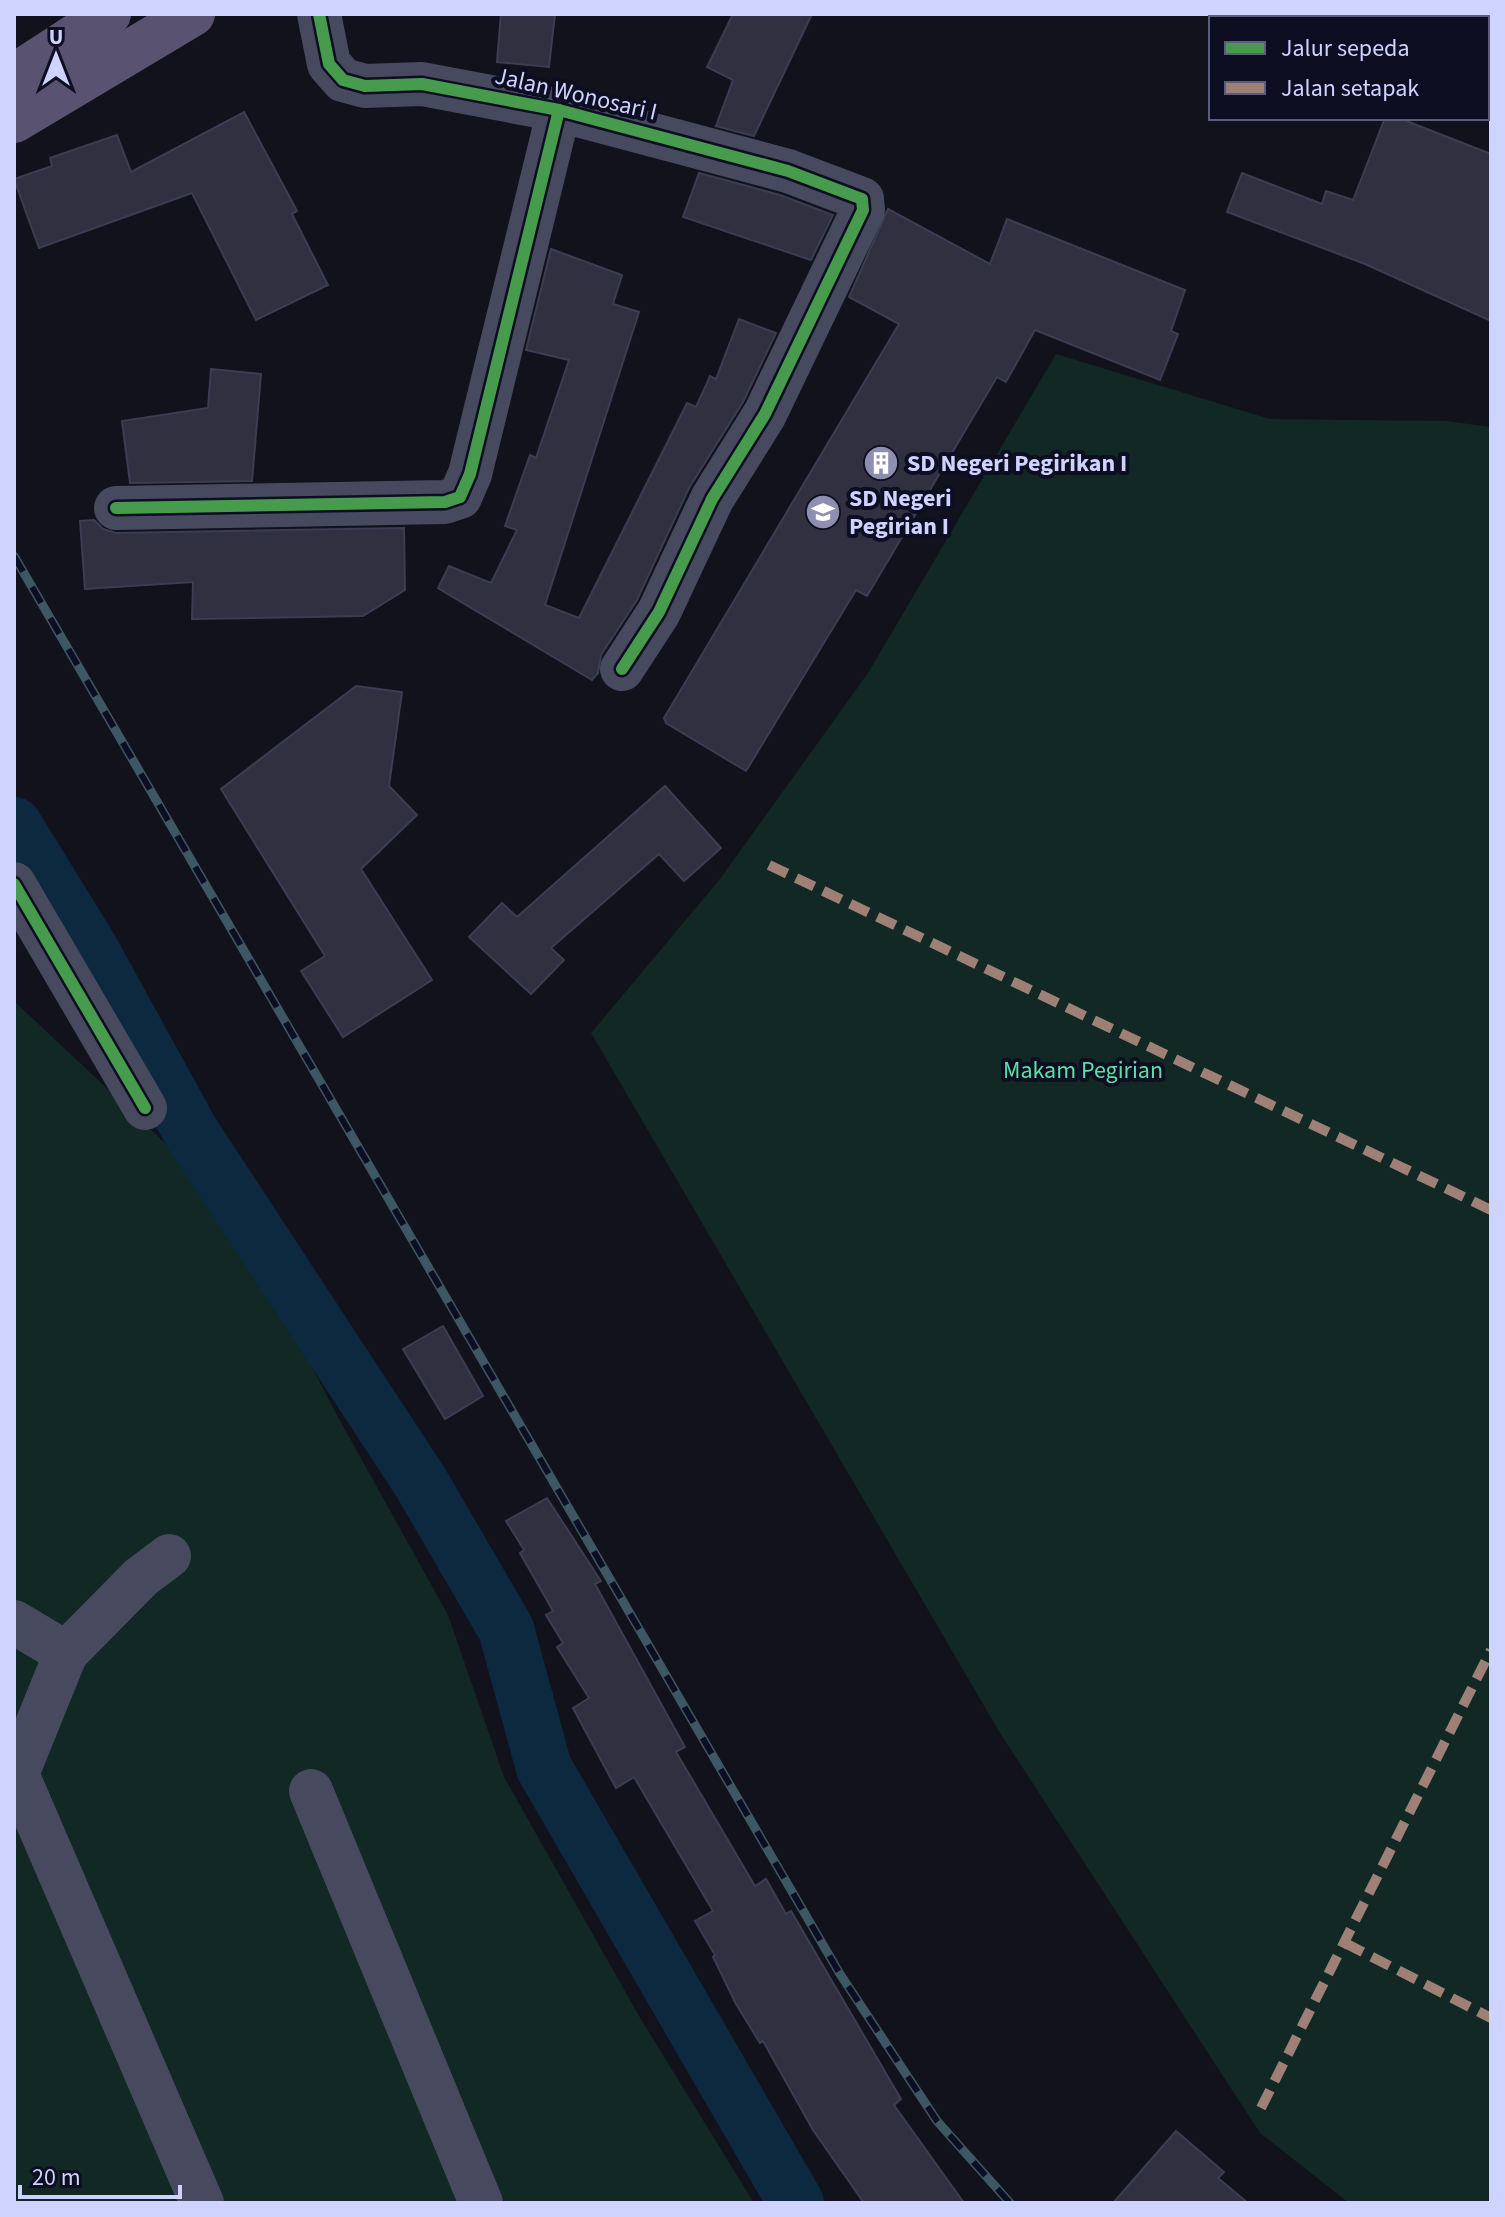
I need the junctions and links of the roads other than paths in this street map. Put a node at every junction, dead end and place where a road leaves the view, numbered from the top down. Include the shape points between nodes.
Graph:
1 (109, 14) edge
2 (319, 14) edge
3 (179, 18) edge
4 (14, 76) edge
5 (559, 110) junction
6 (14, 121) edge
7 (116, 508) dead end
8 (622, 669) dead end
9 (14, 884) edge
10 (145, 1108) dead end
11 (169, 1556) dead end
12 (14, 1622) edge
13 (66, 1653) junction
14 (311, 1791) dead end
15 (202, 2203) edge
16 (481, 2203) edge

1 - 4 main road
2 - 5 street, Jalan Wonosari I via 329,64 343,80 365,86 422,84
3 - 6 main road
5 - 7 street via 460,497 445,502
5 - 8 street, Jalan Wonosari I via 788,171 862,199 863,210 765,414 712,499 659,612
9 - 10 street
11 - 13 street
12 - 13 street
13 - 15 street via 17,1774
14 - 16 street

